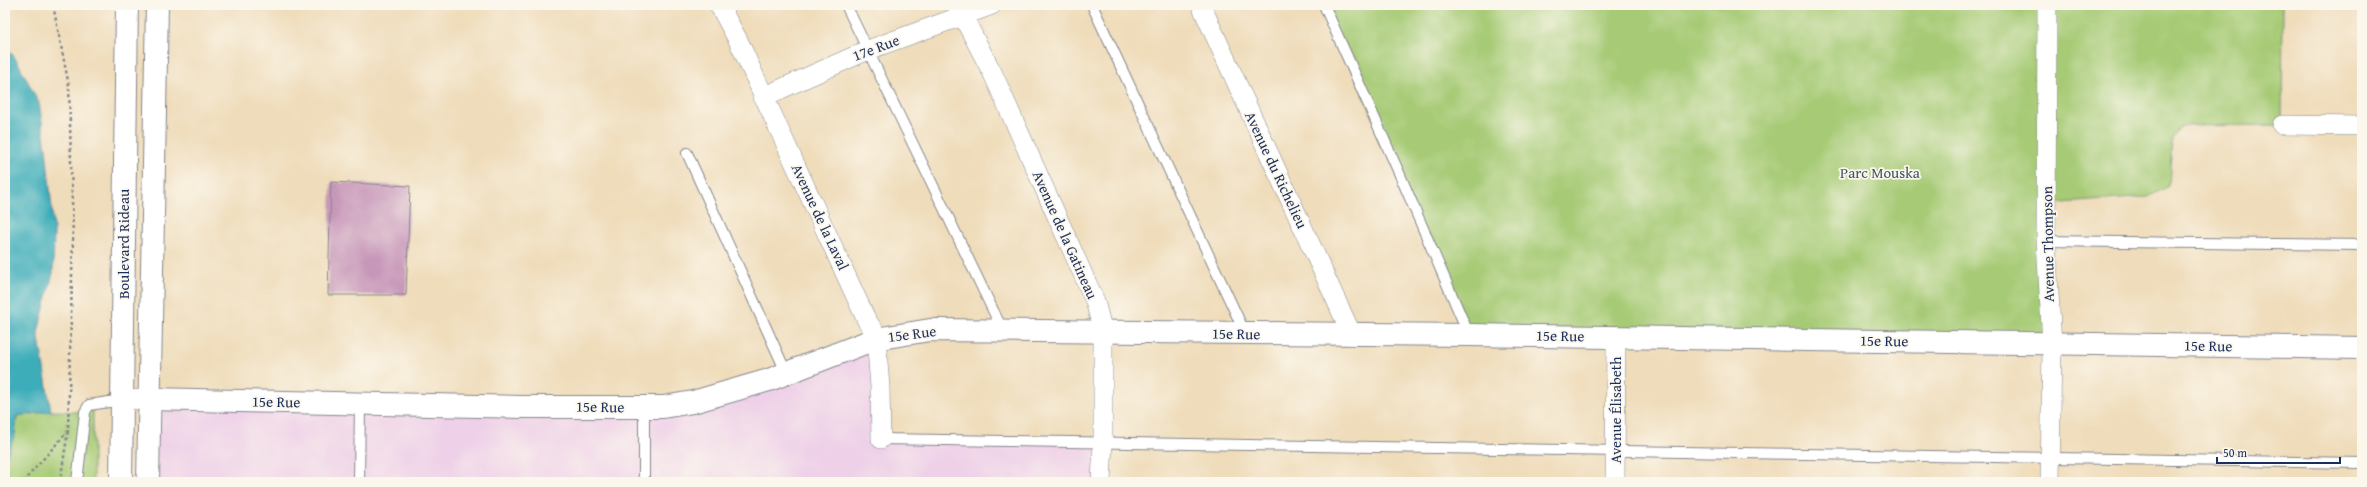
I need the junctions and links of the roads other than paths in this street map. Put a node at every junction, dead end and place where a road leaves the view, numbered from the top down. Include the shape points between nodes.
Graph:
1 (127, 5) edge
2 (156, 5) edge
3 (718, 5) edge
4 (846, 5) edge
5 (992, 5) edge
6 (1092, 5) edge
7 (1201, 5) edge
8 (1324, 5) edge
9 (2047, 5) edge
10 (960, 11) edge
11 (868, 50) junction
12 (763, 97) junction
13 (2282, 125) dead end
14 (2362, 126) edge
15 (687, 153) dead end
16 (2046, 241) junction
17 (2362, 245) edge
18 (1003, 331) junction
19 (1103, 332) junction
20 (1245, 334) junction
21 (1352, 335) junction
22 (1469, 335) junction
23 (1616, 337) junction
24 (875, 339) junction
25 (2052, 344) junction
26 (2362, 348) edge
27 (786, 372) junction
28 (150, 399) junction
29 (122, 400) junction
30 (360, 403) junction
31 (644, 408) junction
32 (881, 439) joint
33 (1103, 442) junction
34 (1616, 450) junction
35 (2050, 457) junction
36 (2362, 463) edge
37 (78, 482) edge
38 (121, 482) edge
39 (148, 482) edge
40 (359, 482) edge
41 (644, 482) edge
42 (1101, 482) edge
43 (1616, 482) edge
44 (2050, 482) edge

1 - 29 street, Boulevard Rideau
2 - 28 street, Boulevard Rideau
3 - 12 street, Avenue de la Laval via 738,40
4 - 11 lane
5 - 10 street, 17e Rue
6 - 20 lane
7 - 21 street, Avenue du Richelieu
8 - 22 lane
9 - 16 street, Avenue Thompson
10 - 11 street, 17e Rue
10 - 19 street, Avenue de la Gatineau via 993,74 1049,195 1095,301
11 - 12 street, 17e Rue
11 - 18 lane
12 - 24 street, Avenue de la Laval via 873,329
13 - 14 street
15 - 27 lane
16 - 17 lane
16 - 25 street, Avenue Thompson
18 - 19 street, 15e Rue
18 - 24 street, 15e Rue via 930,330
19 - 20 street, 15e Rue
19 - 33 street, Avenue de la Gatineau
20 - 21 street, 15e Rue
21 - 22 street, 15e Rue
22 - 23 street, 15e Rue
23 - 25 street, 15e Rue
23 - 34 street, Avenue Élisabeth
24 - 27 street, 15e Rue
24 - 32 street, Avenue de la Laval via 880,387
25 - 26 street, 15e Rue
25 - 35 street, Avenue Thompson
27 - 31 street, 15e Rue via 769,380 692,402 663,408
28 - 29 street, 15e Rue
28 - 30 street, 15e Rue
28 - 39 street, Boulevard Rideau
29 - 37 lane via 89,405 85,412
29 - 38 street, Boulevard Rideau
30 - 31 street, 15e Rue
30 - 40 lane
31 - 41 lane
32 - 33 lane
33 - 34 lane
33 - 42 street, Avenue de la Gatineau
34 - 35 lane
34 - 43 street, Avenue Élisabeth
35 - 36 lane
35 - 44 street, Avenue Thompson

